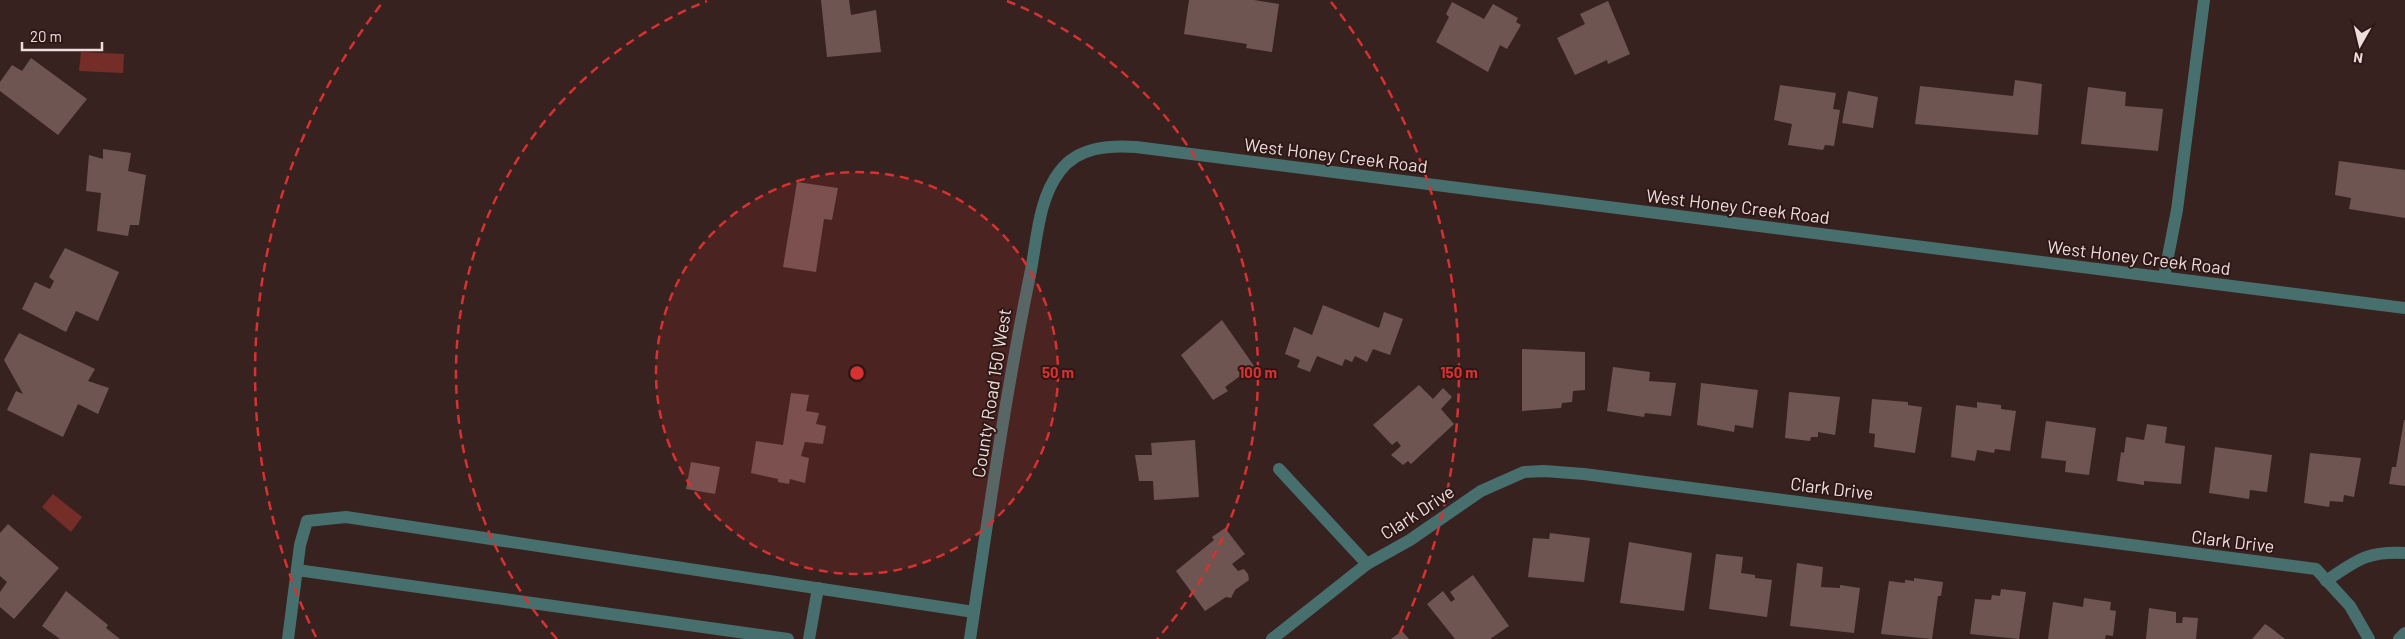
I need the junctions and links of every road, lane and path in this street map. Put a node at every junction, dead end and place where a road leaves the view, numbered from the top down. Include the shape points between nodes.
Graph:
1 (2204, 0) edge
2 (1069, 161) joint
3 (2164, 277) junction
4 (2405, 308) edge
5 (1279, 469) dead end
6 (2405, 553) edge
7 (1367, 564) junction
8 (296, 570) junction
9 (2326, 581) junction
10 (818, 588) junction
11 (974, 612) junction
12 (2405, 633) edge
13 (288, 639) edge
14 (788, 639) edge
15 (809, 639) edge
16 (970, 639) edge
17 (1272, 639) edge
18 (2369, 639) edge
19 (2399, 639) edge

1 - 3 street via 2177,210
2 - 3 street, West Honey Creek Road via 1099,148 1136,147
2 - 11 street, County Road 150 West via 1060,170 1045,198 1017,337
3 - 4 street, West Honey Creek Road
5 - 7 street
6 - 9 street via 2385,552 2360,558
7 - 9 street, Clark Drive via 1410,540 1481,491 1524,472 1544,471 2316,569
7 - 17 street, Clark Drive
8 - 10 street via 307,521 346,517
8 - 13 street
8 - 14 street
9 - 18 street via 2350,606
10 - 11 street
10 - 15 street
11 - 16 street, County Road 150 West
12 - 19 street

